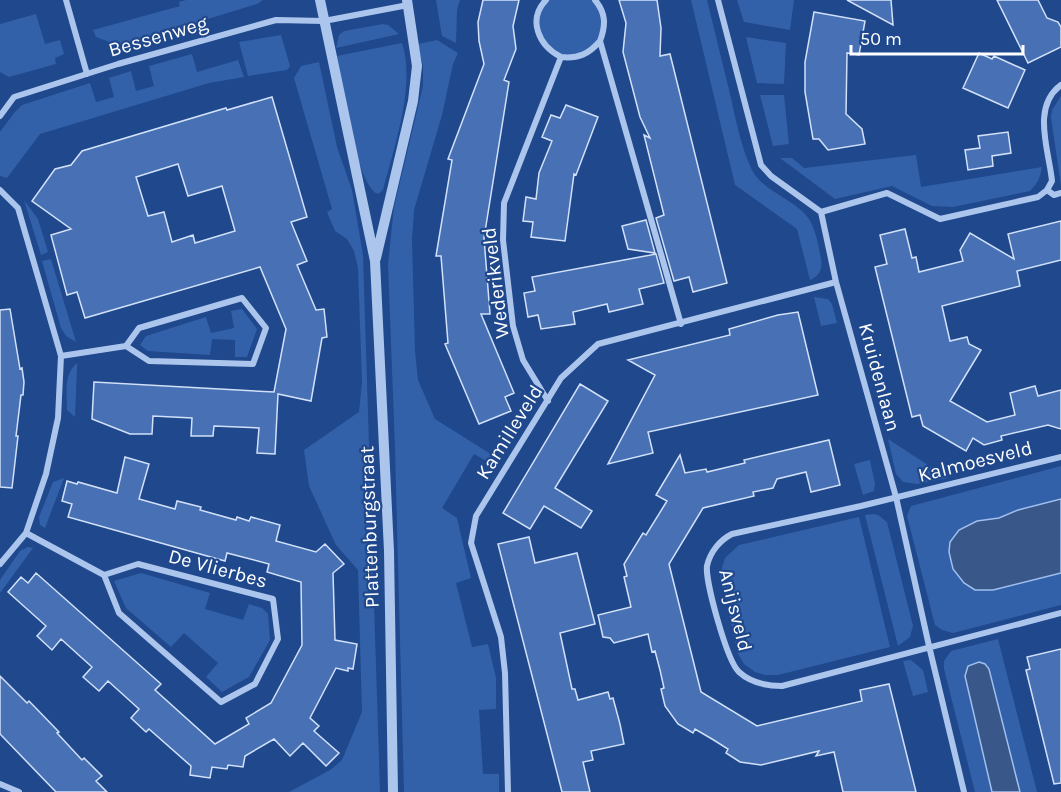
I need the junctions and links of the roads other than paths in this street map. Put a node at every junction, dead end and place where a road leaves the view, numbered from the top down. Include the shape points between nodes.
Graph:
1 (66, 0) edge
2 (320, 0) edge
3 (546, 0) edge
4 (595, 0) edge
5 (718, 0) edge
6 (408, 2) edge
7 (324, 21) junction
8 (600, 41) junction
9 (561, 57) junction
10 (87, 74) junction
11 (1061, 85) edge
12 (0, 116) edge
13 (0, 190) edge
14 (1047, 190) junction
15 (1061, 193) edge
16 (821, 212) junction
17 (375, 261) junction
18 (836, 282) junction
19 (681, 324) junction
20 (126, 346) junction
21 (61, 356) junction
22 (548, 401) junction
23 (1061, 457) edge
24 (896, 497) junction
25 (26, 532) junction
26 (0, 564) edge
27 (104, 575) junction
28 (1061, 613) edge
29 (929, 646) junction
30 (0, 784) edge
31 (19, 792) edge
32 (393, 792) edge
33 (508, 792) edge
34 (964, 792) edge

1 - 10 street
2 - 7 street, Plattenburgstraat
3 - 9 street via 537,13 538,35 543,45
4 - 8 street via 604,19
5 - 16 street via 760,165
6 - 7 street, Bessenweg
6 - 17 street, Plattenburgstraat via 417,66 413,101
7 - 10 street, Bessenweg via 276,20
7 - 17 street, Plattenburgstraat
8 - 9 street via 583,56
8 - 19 street
9 - 22 street, Wederikveld via 504,203 502,240 513,326 523,360
10 - 12 street, Bessenweg via 14,97
11 - 14 street via 1054,90 1043,114 1052,181
13 - 21 street via 18,208
14 - 15 street via 1054,195
14 - 16 street via 1038,197 940,219 887,193
16 - 18 street, Kruidenlaan
17 - 32 street, Plattenburgstraat via 389,551
18 - 19 street, Kamilleveld
18 - 24 street, Kruidenlaan
19 - 22 street, Kamilleveld via 598,344 561,378
20 - 20 street via 139,327 242,298 266,328 253,364 149,361
20 - 21 street
21 - 25 street via 58,418 46,474
22 - 33 street, Kamilleveld via 476,516 471,543 501,637
23 - 24 street, Kalmoesveld
24 - 29 street, Kruidenlaan
24 - 29 street, Anijsveld via 732,534 721,540 714,551 707,565 708,580 730,660 738,671 766,686 782,686
25 - 26 street
25 - 27 street
27 - 27 street, De Vlierbes via 119,613 221,702 255,684 278,639 273,599 138,564
28 - 29 street
29 - 34 street, Kruidenlaan
30 - 31 street

